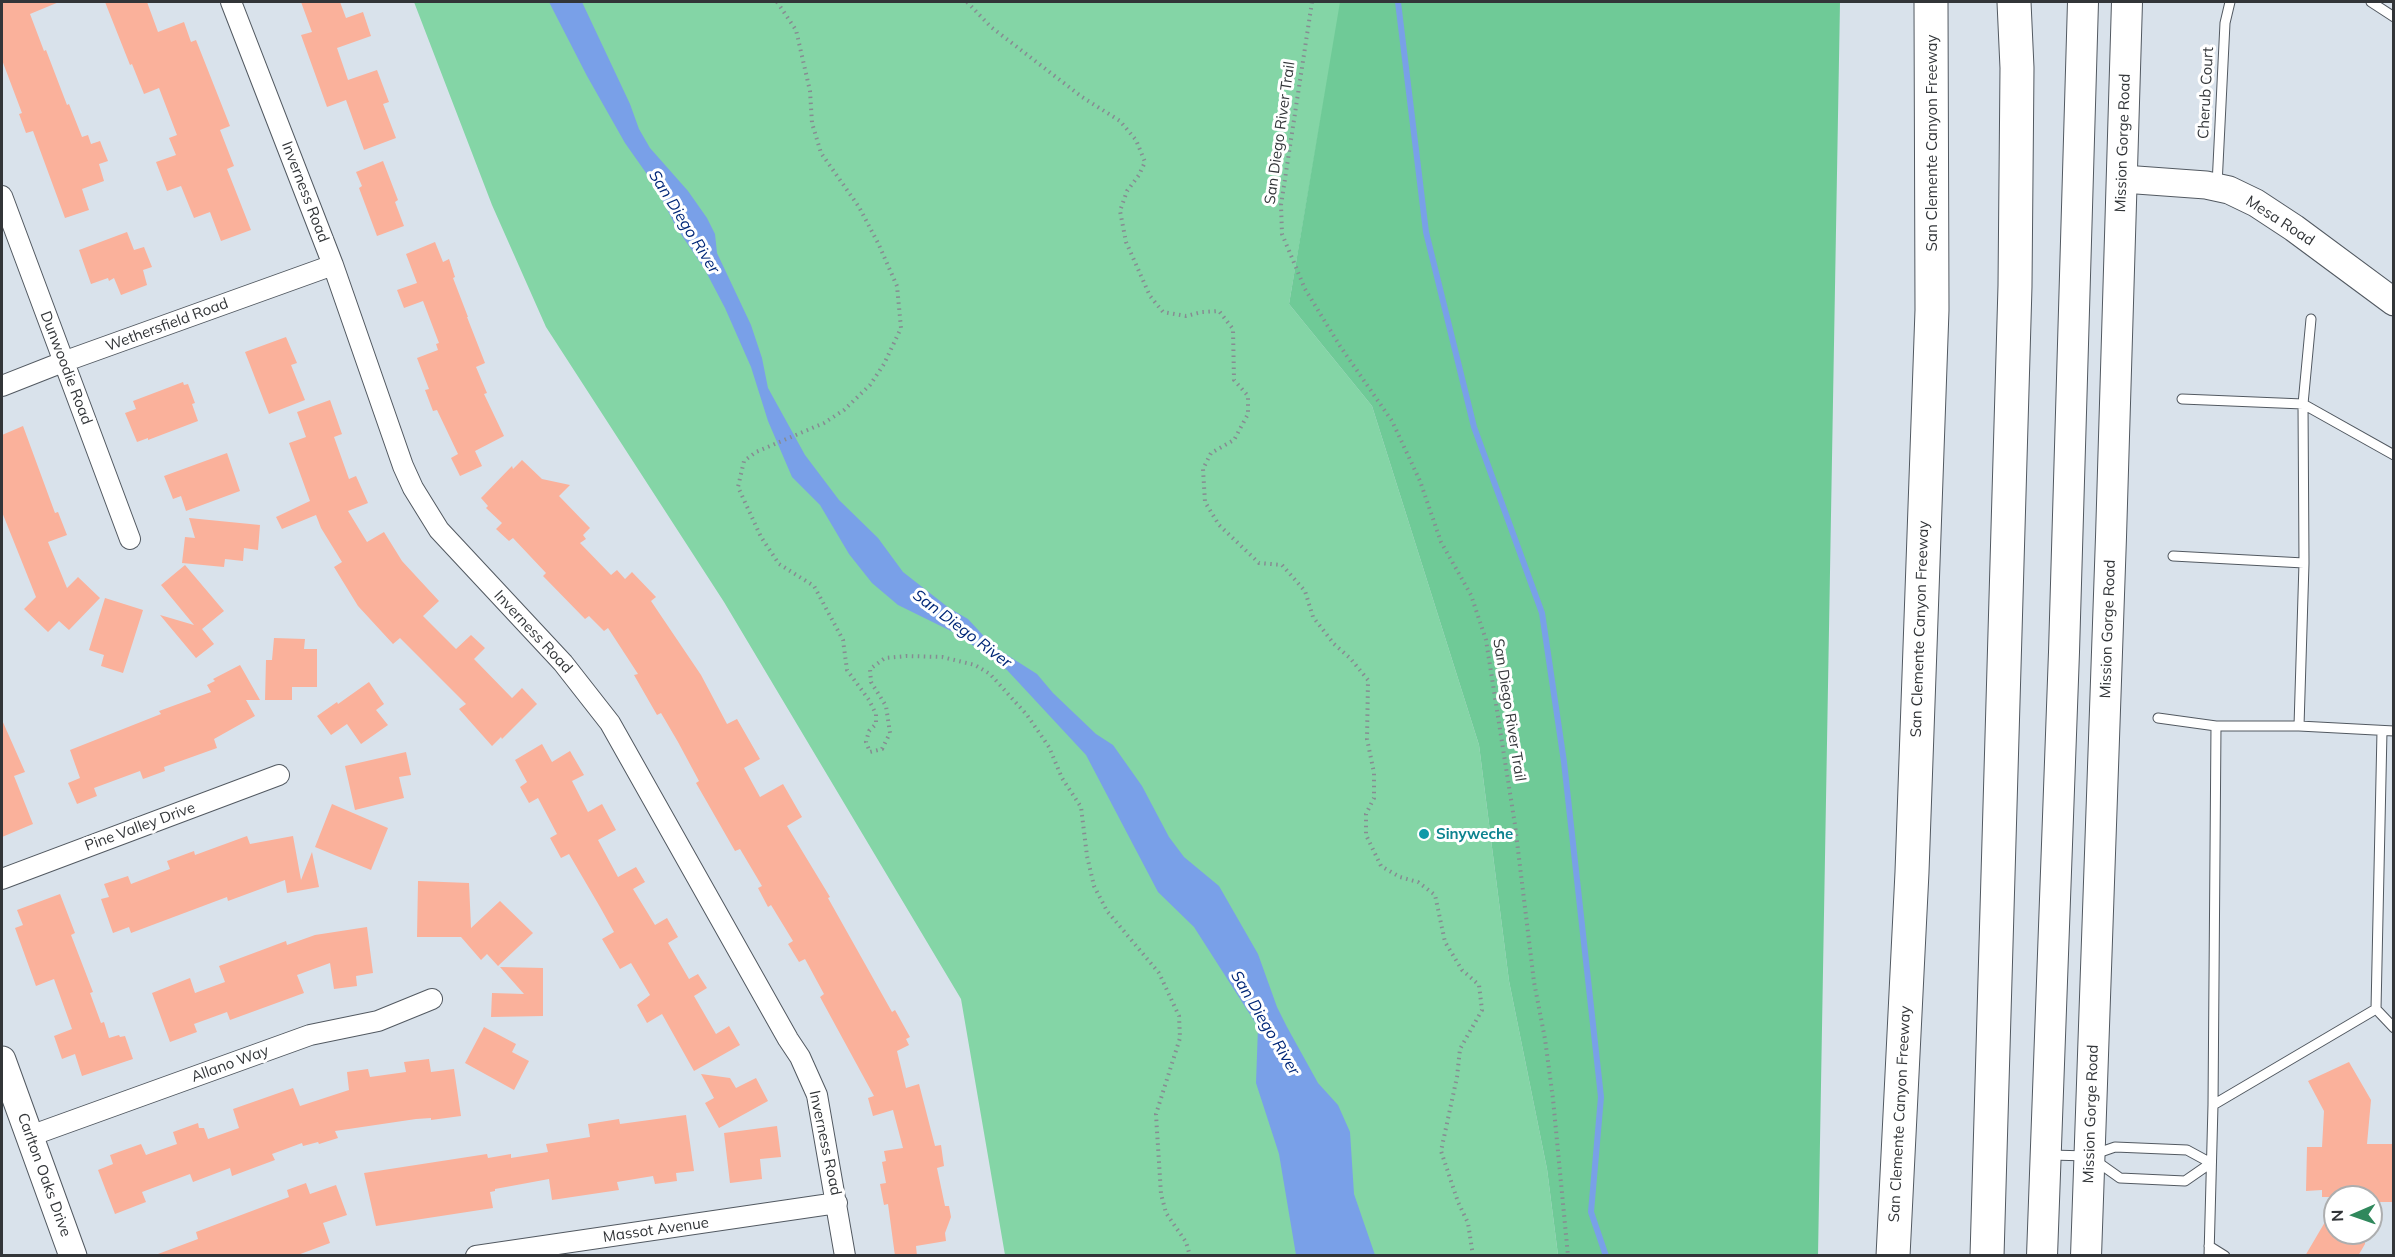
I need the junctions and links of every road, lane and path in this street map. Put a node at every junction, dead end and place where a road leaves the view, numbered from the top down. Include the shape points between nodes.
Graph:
1 (231, 2) edge
2 (777, 2) edge
3 (966, 2) edge
4 (1312, 2) edge
5 (1917, 2) edge
6 (1931, 2) edge
7 (2014, 2) edge
8 (2083, 2) edge
9 (2127, 2) edge
10 (2230, 2) edge
11 (2371, 2) edge
12 (2394, 16) edge
13 (1932, 38) junction
14 (2079, 177) junction
15 (2122, 179) junction
16 (2217, 187) junction
17 (2, 196) edge
18 (333, 265) junction
19 (2394, 302) edge
20 (2311, 319) dead end
21 (63, 362) junction
22 (2, 386) edge
23 (2182, 399) dead end
24 (2303, 404) junction
25 (2394, 455) edge
26 (130, 539) dead end
27 (2173, 556) dead end
28 (2304, 562) junction
29 (2158, 718) dead end
30 (2216, 726) junction
31 (2299, 726) junction
32 (2382, 731) junction
33 (2394, 731) edge
34 (279, 775) dead end
35 (2, 879) edge
36 (432, 999) dead end
37 (2376, 1010) junction
38 (2394, 1028) edge
39 (2, 1060) edge
40 (2213, 1105) junction
41 (30, 1136) junction
42 (2046, 1154) junction
43 (2090, 1155) junction
44 (2211, 1163) junction
45 (837, 1203) junction
46 (578, 1249) edge
47 (2209, 1251) edge
48 (73, 1256) edge
49 (476, 1256) edge
50 (845, 1256) edge
51 (1190, 1256) edge
52 (1473, 1256) edge
53 (1568, 1256) edge
54 (1893, 1256) edge
55 (1987, 1256) edge
56 (2042, 1256) edge
57 (2086, 1256) edge
58 (2225, 1256) edge

1 - 18 street, Inverness Road
2 - 51 path via 796,30 821,153 859,207 878,243 897,286 901,328 870,385 844,410 744,461 738,487 761,537 779,564 814,586 843,640 848,670 876,714 876,724 866,742 870,752 882,749 890,733 886,706 870,682 870,669 885,658 907,656 942,657 975,665 990,674 1027,715 1049,747 1062,778 1081,807 1094,886 1107,911 1159,973 1179,1016 1180,1038 1156,1114 1161,1194 1166,1213 1186,1242
3 - 52 path via 991,27 1082,98 1120,121 1136,140 1145,162 1126,191 1120,211 1126,242 1150,296 1163,312 1186,316 1219,311 1233,329 1234,380 1248,396 1248,414 1234,440 1210,453 1203,469 1205,502 1219,525 1259,563 1282,565 1305,591 1313,617 1368,680 1367,740 1374,798 1366,814 1365,835 1381,866 1418,882 1436,895 1446,942 1462,970 1479,985 1482,1010 1460,1049 1441,1151 1468,1223
4 - 53 path, San Diego River Trail via 1281,205 1282,234 1305,289 1392,421 1420,481 1441,542 1471,595 1486,640 1515,825 1533,982 1545,1038
5 - 13 highway
6 - 13 highway, San Clemente Canyon Freeway
7 - 55 highway via 2015,286
8 - 14 main road
9 - 15 main road, Mission Gorge Road
10 - 16 lane, Cherub Court via 2225,23
11 - 12 lane
13 - 54 highway, San Clemente Canyon Freeway via 1932,310 1912,872
14 - 15 main road, Mesa Road
14 - 42 main road
15 - 16 street, Mesa Road
15 - 43 main road, Mission Gorge Road
16 - 19 street, Mesa Road via 2256,203
17 - 21 street, Dunwoodie Road
18 - 21 street, Wethersfield Road
18 - 45 street, Inverness Road via 403,466 425,509 451,544 569,670 610,723 800,1057 817,1095
20 - 24 lane
21 - 22 street, Wethersfield Road
21 - 26 street, Dunwoodie Road
23 - 24 lane
24 - 25 lane
24 - 28 lane
27 - 28 lane
28 - 31 lane
29 - 30 lane
30 - 31 lane
30 - 40 lane
31 - 32 lane
32 - 33 lane
32 - 37 lane
34 - 35 street, Pine Valley Drive
36 - 41 street, Allano Way via 378,1021 310,1035
37 - 38 lane
37 - 40 lane
39 - 41 street, Carlton Oaks Drive
40 - 44 lane
41 - 48 street, Carlton Oaks Drive
42 - 43 lane
42 - 56 main road
43 - 44 lane via 2115,1147 2187,1150
43 - 44 lane via 2120,1178 2185,1181
43 - 57 main road, Mission Gorge Road
44 - 47 lane
45 - 46 street, Massot Avenue
45 - 50 street, Inverness Road
46 - 49 street, Massot Avenue
47 - 58 lane

